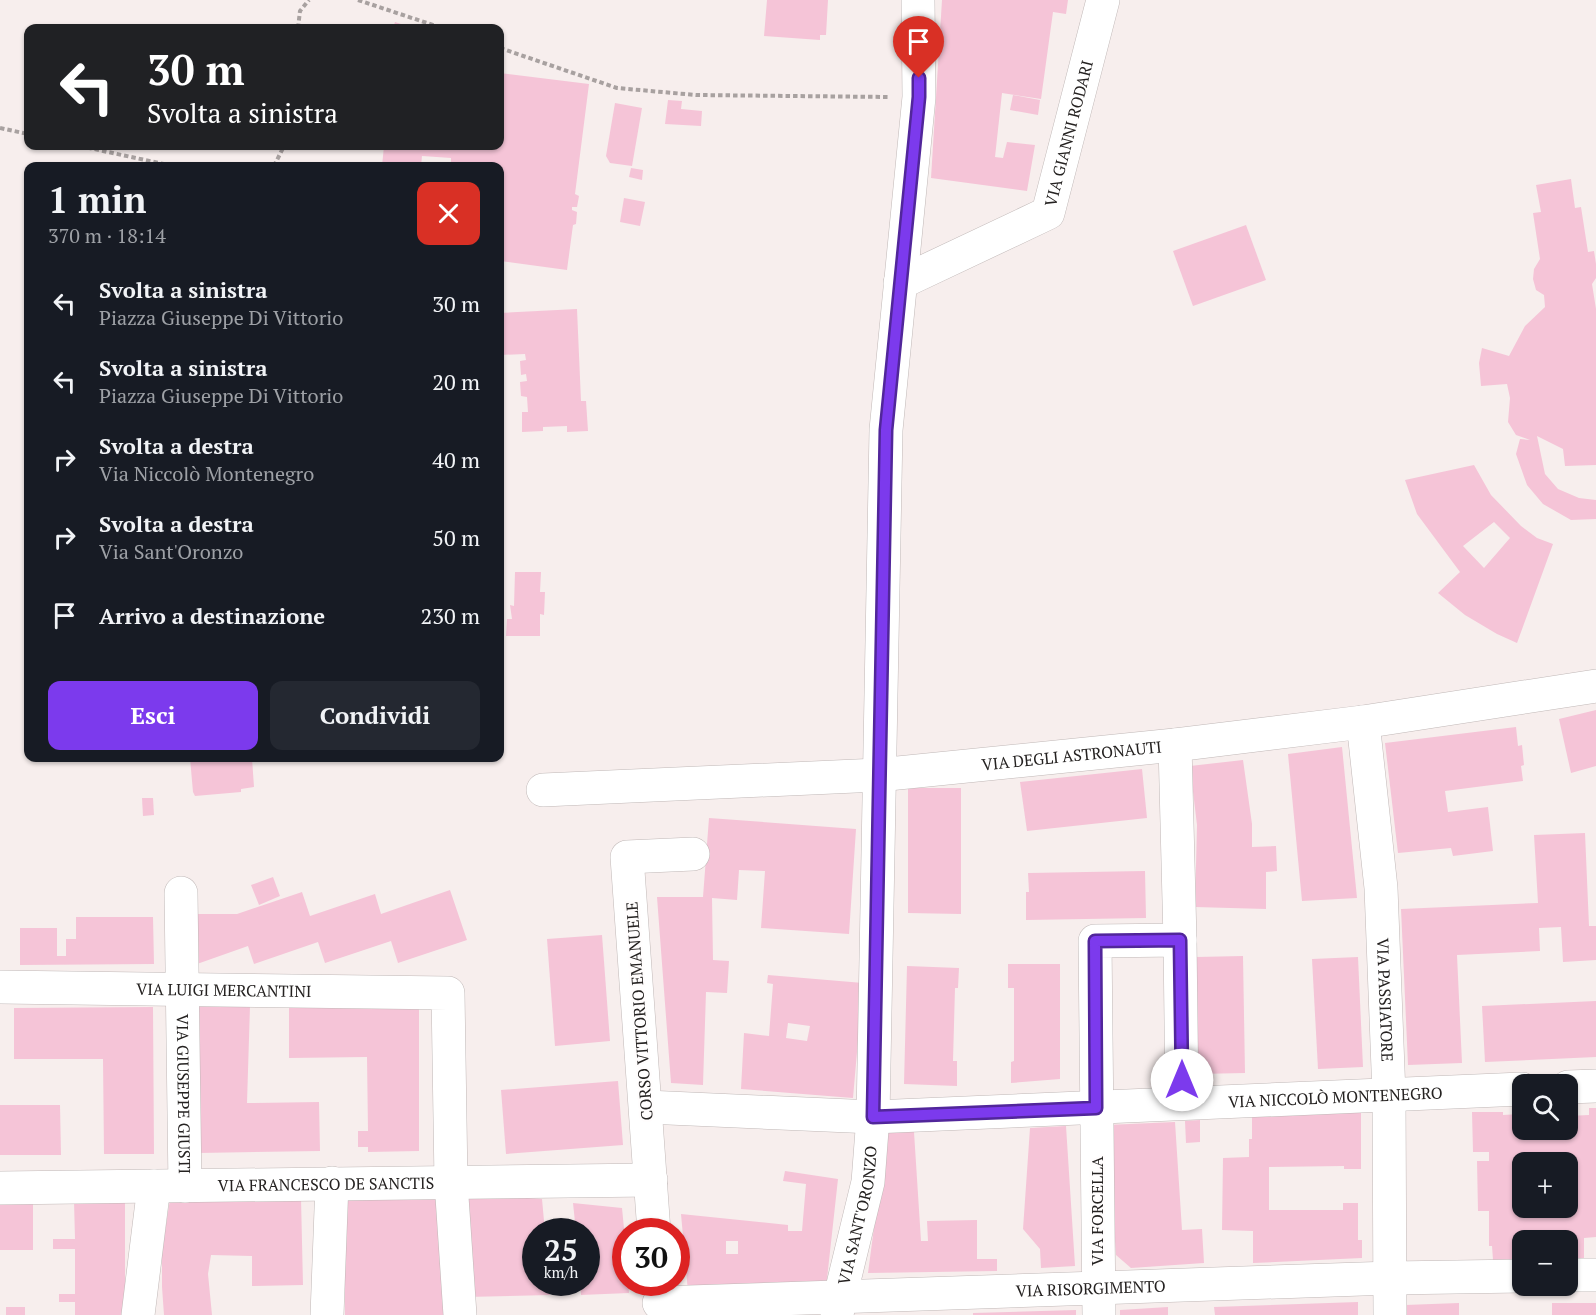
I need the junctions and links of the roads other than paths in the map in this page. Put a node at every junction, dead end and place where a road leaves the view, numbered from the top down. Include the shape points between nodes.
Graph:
1 (918, 0) edge
2 (1103, 0) edge
3 (900, 283) junction
4 (1596, 686) edge
5 (1363, 722) junction
6 (1175, 745) junction
7 (878, 775) junction
8 (543, 790) dead end
9 (693, 854) dead end
10 (181, 894) dead end
11 (1180, 940) junction
12 (0, 987) edge
13 (182, 989) junction
14 (1596, 1086) edge
15 (1578, 1087) edge
16 (1512, 1089) edge
17 (1389, 1095) junction
18 (1182, 1103) junction
19 (646, 1107) junction
20 (1096, 1108) junction
21 (873, 1117) junction
22 (651, 1180) junction
23 (451, 1182) junction
24 (332, 1183) junction
25 (169, 1186) junction
26 (0, 1188) edge
27 (653, 1218) edge
28 (1578, 1275) edge
29 (1596, 1275) edge
30 (1512, 1276) edge
31 (1391, 1278) junction
32 (659, 1300) edge
33 (1098, 1302) edge
34 (939, 1304) edge
35 (838, 1306) edge
36 (138, 1315) edge
37 (327, 1315) edge
38 (460, 1315) edge
39 (1390, 1315) edge

1 - 3 street, VIA SANT'ORONZO via 919,97
2 - 3 street, VIA GIANNI RODARI via 1048,213
3 - 7 street, VIA SANT'ORONZO via 886,430
4 - 5 street, VIA DEGLI ASTRONAUTI
5 - 6 street, VIA DEGLI ASTRONAUTI
5 - 17 street, VIA PASSIATORE via 1381,888
6 - 7 street, VIA DEGLI ASTRONAUTI
6 - 11 street
7 - 8 street, VIA DEGLI ASTRONAUTI
7 - 21 street, VIA SANT'ORONZO
9 - 19 street, CORSO VITTORIO EMANUELE via 627,857
10 - 13 street, VIA GIUSEPPE GIUSTI
11 - 18 street
11 - 20 street, VIA FORCELLA via 1095,941
12 - 13 street, VIA LUIGI MERCANTINI
13 - 23 street, VIA LUIGI MERCANTINI via 448,993
13 - 25 street, VIA GIUSEPPE GIUSTI
14 - 15 street
16 - 17 street, VIA NICCOLÒ MONTENEGRO
17 - 18 street, VIA NICCOLÒ MONTENEGRO
17 - 31 street, VIA PASSIATORE
18 - 20 street, VIA NICCOLÒ MONTENEGRO
19 - 21 street, VIA NICCOLÒ MONTENEGRO
19 - 22 street, CORSO VITTORIO EMANUELE
20 - 21 street, VIA NICCOLÒ MONTENEGRO
20 - 33 street, VIA FORCELLA
21 - 35 street, VIA SANT'ORONZO via 868,1182
22 - 23 street, VIA FRANCESCO DE SANCTIS
22 - 27 street, CORSO VITTORIO EMANUELE
23 - 24 street, VIA FRANCESCO DE SANCTIS
23 - 38 street
24 - 25 street, VIA FRANCESCO DE SANCTIS
24 - 37 street
25 - 26 street, VIA FRANCESCO DE SANCTIS
25 - 36 street, VIA GIUSEPPE GIUSTI
28 - 29 street
30 - 31 street, VIA RISORGIMENTO
31 - 33 street, VIA RISORGIMENTO
31 - 39 street, VIA PASSIATORE
32 - 35 street, VIA RISORGIMENTO
33 - 34 street, VIA RISORGIMENTO
34 - 35 street, VIA RISORGIMENTO

